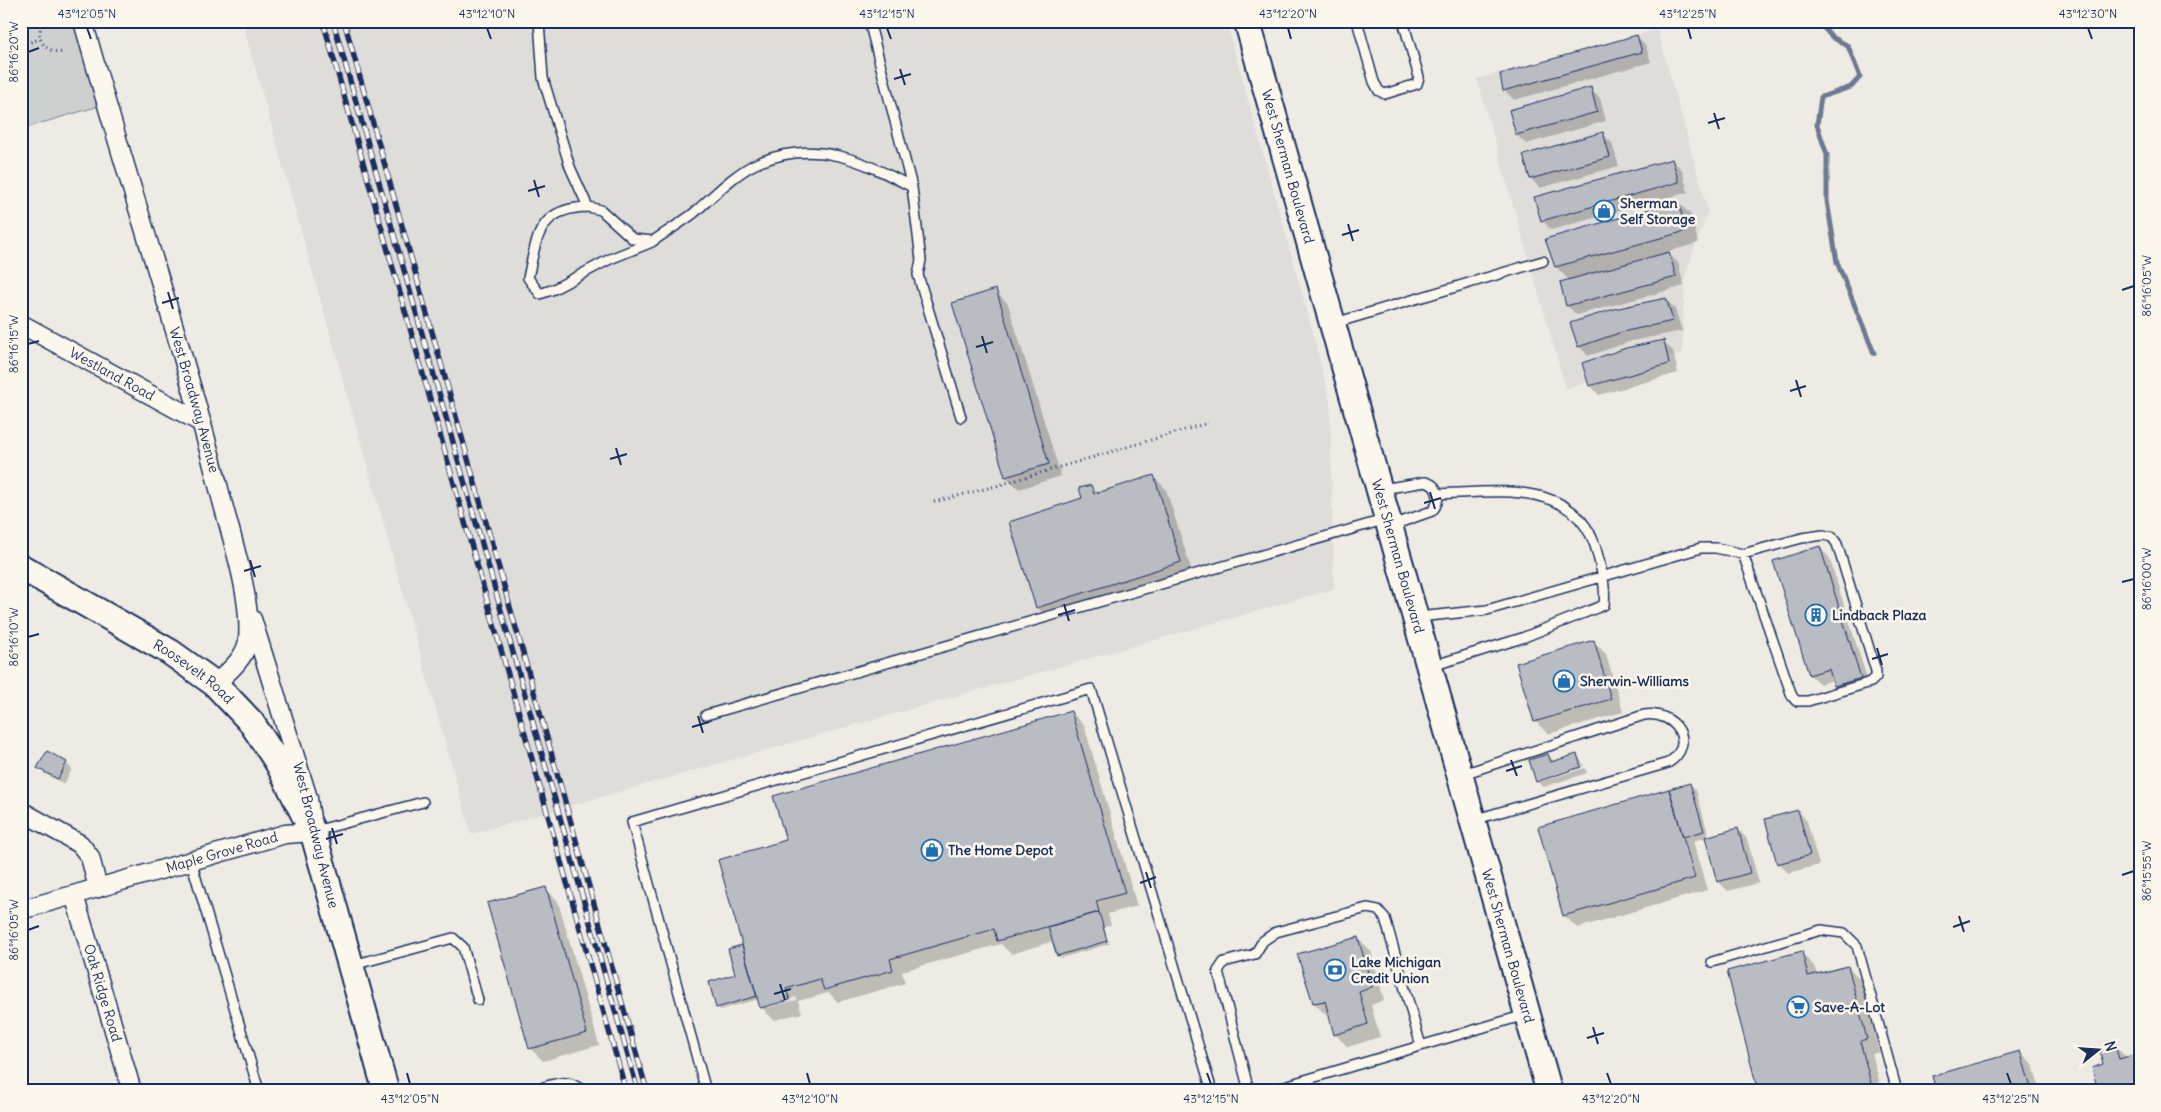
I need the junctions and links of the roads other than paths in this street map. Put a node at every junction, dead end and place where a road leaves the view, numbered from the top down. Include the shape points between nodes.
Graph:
1 (83, 21) edge
2 (539, 21) edge
3 (869, 21) edge
4 (1247, 21) edge
5 (1357, 21) edge
6 (1403, 21) edge
7 (912, 187) junction
8 (588, 207) junction
9 (653, 241) junction
10 (1543, 261) dead end
11 (1332, 323) junction
12 (21, 324) edge
13 (961, 417) dead end
14 (202, 423) junction
15 (1379, 490) junction
16 (1438, 494) junction
17 (1388, 522) junction
18 (1743, 554) junction
19 (21, 568) edge
20 (1603, 576) junction
21 (248, 609) junction
22 (1416, 618) junction
23 (1429, 666) junction
24 (214, 684) junction
25 (706, 715) dead end
26 (1460, 775) junction
27 (423, 802) dead end
28 (21, 811) edge
29 (1473, 820) junction
30 (313, 832) junction
31 (191, 861) junction
32 (98, 888) junction
33 (74, 895) junction
34 (21, 910) edge
35 (1712, 962) dead end
36 (350, 966) junction
37 (478, 1000) dead end
38 (1528, 1014) junction
39 (1421, 1046) junction
40 (132, 1091) edge
41 (259, 1091) edge
42 (386, 1091) edge
43 (532, 1091) edge
44 (584, 1091) edge
45 (706, 1091) edge
46 (1212, 1091) edge
47 (1249, 1091) edge
48 (1268, 1091) edge
49 (1549, 1091) edge
50 (1897, 1091) edge

1 - 14 street, West Broadway Avenue
2 - 8 lane via 543,78 570,167
3 - 7 lane
4 - 11 main road, West Sherman Boulevard
5 - 6 lane via 1374,82 1385,94 1417,84 1419,78
7 - 9 lane via 844,156 806,150 759,162 721,187 693,214
7 - 13 lane via 921,260 918,275
8 - 9 lane via 601,210 633,239
8 - 9 lane via 571,207 549,217 537,238 528,278 540,294
10 - 11 lane
11 - 15 main road, West Sherman Boulevard
12 - 14 street, Westland Road
14 - 21 street, West Broadway Avenue
15 - 16 lane via 1426,482 1431,483
15 - 17 main road, West Sherman Boulevard
16 - 17 lane via 1437,506 1432,511
16 - 20 lane via 1510,492 1538,494 1558,502 1577,514 1588,528
17 - 22 main road, West Sherman Boulevard
17 - 25 lane
18 - 18 lane via 1802,538 1832,537 1838,544 1876,671 1872,682 1808,701 1796,701
18 - 20 lane via 1701,548
19 - 24 main road, Roosevelt Road via 170,652
20 - 22 lane via 1487,610
20 - 23 lane via 1604,605 1522,638
21 - 24 street, West Broadway Avenue via 248,643 236,664
21 - 30 street, West Broadway Avenue via 308,798
22 - 23 main road, West Sherman Boulevard
23 - 26 main road, West Sherman Boulevard
24 - 30 main road, Roosevelt Road via 251,722 278,763
26 - 29 main road, West Sherman Boulevard
26 - 29 lane via 1644,715 1662,715 1680,730 1681,749 1668,763
27 - 30 lane, Maple Grove Road
28 - 32 street via 80,844 90,857
29 - 38 main road, West Sherman Boulevard
30 - 31 street, Maple Grove Road via 285,834
30 - 36 main road, West Broadway Avenue
31 - 32 street, Maple Grove Road
31 - 41 lane
32 - 33 street, Maple Grove Road
33 - 34 street, Maple Grove Road
33 - 40 street, Oak Ridge Road
35 - 50 lane via 1821,930 1844,933 1857,946
36 - 37 lane via 453,938 462,947
36 - 42 main road, West Broadway Avenue
38 - 39 lane
38 - 49 main road, West Sherman Boulevard
39 - 47 lane via 1385,918 1378,910 1367,908 1276,932 1263,941 1255,954 1224,962 1218,971
39 - 48 lane
43 - 44 lane via 564,1082 571,1082
45 - 46 lane via 632,822 1091,689

